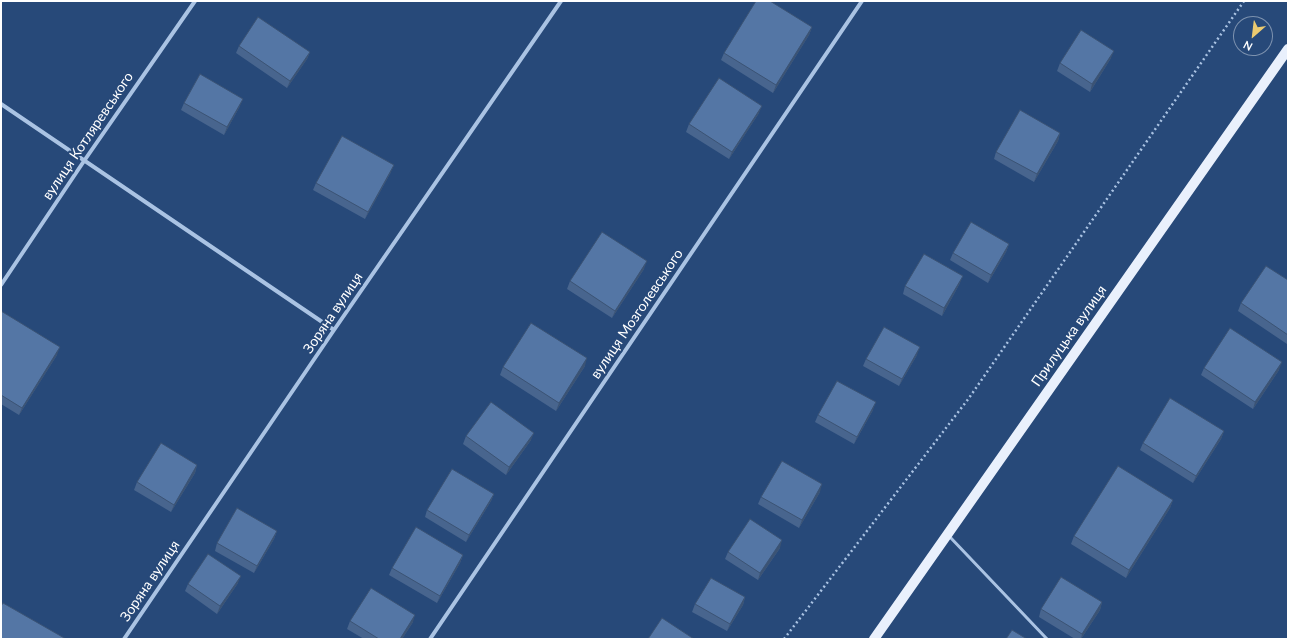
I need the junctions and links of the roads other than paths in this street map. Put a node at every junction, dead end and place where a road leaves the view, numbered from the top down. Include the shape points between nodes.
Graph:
1 (195, 1) edge
2 (561, 1) edge
3 (862, 1) edge
4 (1288, 49) edge
5 (1, 104) edge
6 (84, 161) junction
7 (1, 285) edge
8 (334, 330) junction
9 (947, 534) junction
10 (124, 639) edge
11 (430, 639) edge
12 (874, 639) edge
13 (1047, 639) edge

1 - 6 street, вулиця Котляревського
2 - 8 street, Зоряна вулиця
3 - 11 street, вулиця Мозголевського
4 - 9 main road, Прилуцька вулиця
5 - 6 street
6 - 7 street, вулиця Котляревського
6 - 8 street
8 - 10 street, Зоряна вулиця
9 - 12 main road, Прилуцька вулиця
9 - 13 lane

